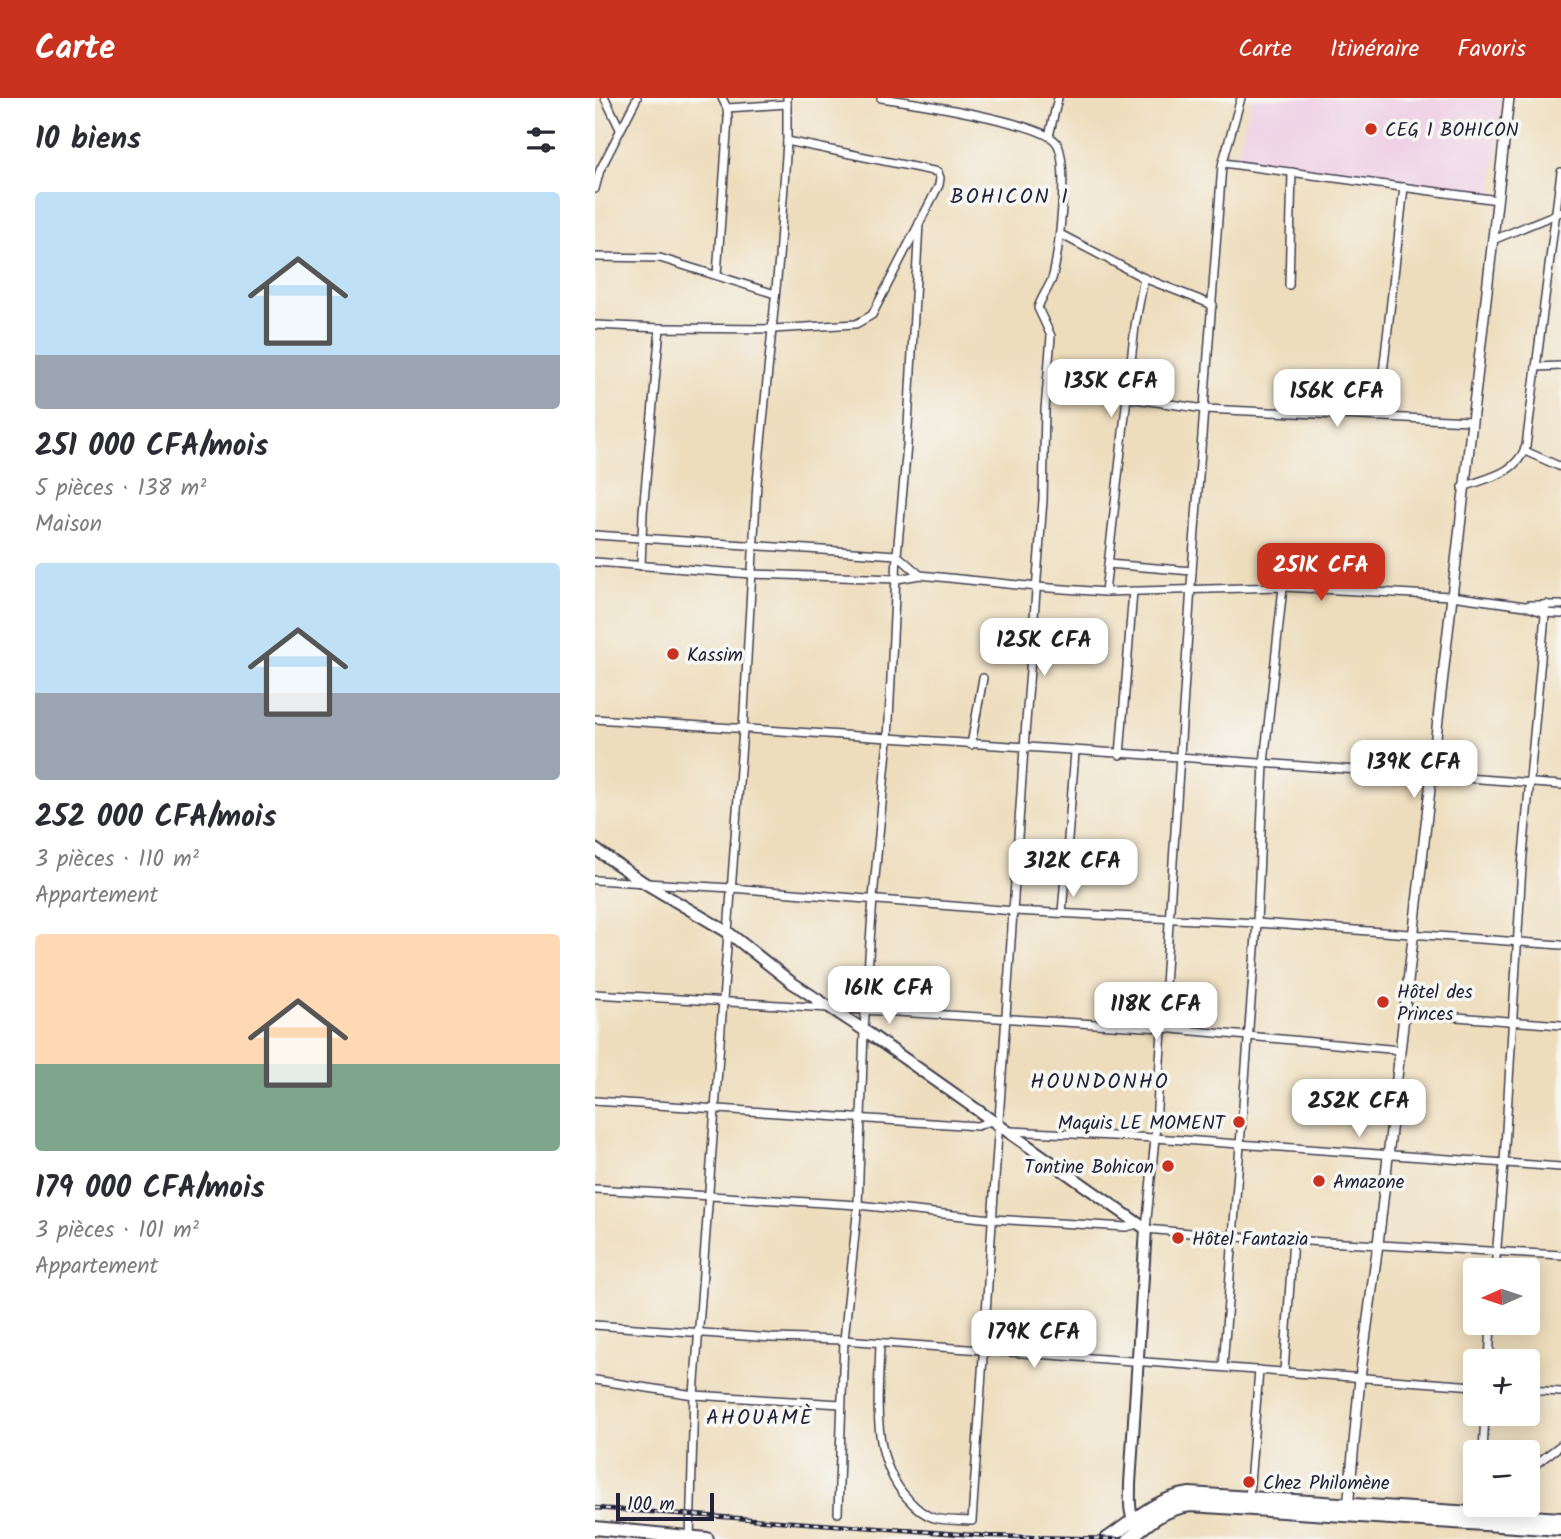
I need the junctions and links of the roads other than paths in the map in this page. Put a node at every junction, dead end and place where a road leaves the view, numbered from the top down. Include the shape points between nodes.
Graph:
1 (605, 98) edge
2 (637, 98) edge
3 (722, 98) edge
4 (881, 98) edge
5 (1058, 98) edge
6 (1241, 98) edge
7 (1509, 98) edge
8 (901, 99) edge
9 (787, 101) edge
10 (727, 108) junction
11 (620, 129) junction
12 (1049, 136) junction
13 (787, 141) junction
14 (1223, 163) junction
15 (1292, 172) junction
16 (1561, 172) edge
17 (1403, 187) junction
18 (595, 189) edge
19 (1498, 200) junction
20 (1558, 213) edge
21 (919, 223) junction
22 (1060, 234) junction
23 (1493, 240) junction
24 (595, 257) edge
25 (717, 275) junction
26 (1144, 278) junction
27 (1289, 285) dead end
28 (775, 294) junction
29 (1213, 305) junction
30 (595, 325) edge
31 (660, 328) junction
32 (772, 329) junction
33 (1561, 366) edge
34 (1536, 367) junction
35 (1128, 398) junction
36 (1205, 409) junction
37 (1378, 417) junction
38 (1471, 421) junction
39 (1525, 451) junction
40 (1561, 467) edge
41 (1463, 487) junction
42 (595, 535) edge
43 (642, 539) junction
44 (753, 545) junction
45 (897, 555) junction
46 (595, 562) edge
47 (1108, 564) junction
48 (641, 566) junction
49 (1192, 571) junction
50 (751, 574) junction
51 (920, 575) junction
52 (897, 579) junction
53 (1037, 587) junction
54 (1283, 587) junction
55 (1191, 588) junction
56 (1133, 591) junction
57 (1105, 592) junction
58 (1451, 596) junction
59 (1546, 604) junction
60 (1561, 605) edge
61 (1525, 606) junction
62 (1545, 613) junction
63 (1561, 614) edge
64 (983, 678) dead end
65 (595, 719) edge
66 (743, 729) junction
67 (888, 740) junction
68 (971, 745) junction
69 (1024, 748) junction
70 (1075, 752) junction
71 (1120, 754) junction
72 (1179, 757) junction
73 (1264, 763) junction
74 (1432, 776) junction
75 (1529, 782) junction
76 (1561, 785) edge
77 (595, 849) edge
78 (595, 880) edge
79 (643, 882) junction
80 (731, 888) junction
81 (873, 898) junction
82 (1014, 911) junction
83 (1062, 913) junction
84 (1169, 918) junction
85 (1257, 923) junction
86 (729, 933) junction
87 (1413, 934) junction
88 (1517, 942) junction
89 (1561, 945) edge
90 (595, 994) edge
91 (722, 1001) junction
92 (833, 1010) junction
93 (867, 1010) junction
94 (1405, 1013) junction
95 (1006, 1018) junction
96 (1513, 1021) junction
97 (1561, 1025) edge
98 (1162, 1028) junction
99 (864, 1030) junction
100 (1249, 1035) junction
101 (1400, 1050) junction
102 (595, 1101) edge
103 (715, 1110) junction
104 (862, 1118) junction
105 (999, 1126) junction
106 (1155, 1138) junction
107 (1241, 1144) junction
108 (1388, 1155) junction
109 (1504, 1163) junction
110 (1561, 1167) edge
111 (595, 1189) edge
112 (709, 1197) junction
113 (858, 1205) junction
114 (992, 1219) junction
115 (1142, 1226) junction
116 (1234, 1237) junction
117 (1293, 1239) junction
118 (1378, 1244) junction
119 (1496, 1251) junction
120 (1561, 1255) edge
121 (1496, 1258) edge
122 (595, 1325) edge
123 (698, 1333) junction
124 (844, 1340) junction
125 (880, 1343) junction
126 (985, 1352) junction
127 (1137, 1363) junction
128 (1223, 1367) junction
129 (1259, 1370) junction
130 (1284, 1372) junction
131 (1360, 1378) junction
132 (595, 1380) edge
133 (1463, 1385) edge
134 (1540, 1391) edge
135 (1561, 1392) edge
136 (694, 1395) junction
137 (841, 1404) junction
138 (1561, 1445) edge
139 (1540, 1461) edge
140 (1249, 1497) junction
141 (1347, 1509) junction
142 (838, 1513) dead end
143 (1463, 1513) edge
144 (1496, 1517) edge
145 (1529, 1517) edge
146 (1561, 1519) edge
147 (595, 1528) edge
148 (1561, 1529) edge
149 (1133, 1530) edge
150 (690, 1538) edge
151 (707, 1539) edge
152 (1107, 1539) edge

1 - 11 street
2 - 11 street
3 - 10 street
4 - 8 street
5 - 12 street
6 - 14 street
7 - 19 street
8 - 12 street
9 - 10 street
9 - 13 street
10 - 25 street
11 - 18 street
12 - 22 street via 1057,143 1063,163
13 - 21 street via 938,172 939,185
13 - 28 street
14 - 15 street
14 - 29 street
15 - 17 street
15 - 27 street
16 - 20 street
17 - 19 street
17 - 37 street
19 - 23 street
20 - 23 street
20 - 34 street
21 - 32 street via 871,316 856,324
21 - 45 street
22 - 26 street
22 - 53 street via 1051,281 1038,308 1051,344
23 - 38 street
24 - 25 street via 660,258
25 - 28 street
26 - 29 street
26 - 35 street
28 - 32 street
29 - 36 street
30 - 31 street
31 - 32 street
31 - 43 street
32 - 44 street
33 - 34 street
34 - 39 street
35 - 36 street
35 - 47 street
36 - 37 street
36 - 49 street
37 - 38 street
38 - 41 street
39 - 40 street
39 - 41 street via 1514,467
41 - 58 street
42 - 43 street
43 - 44 street
43 - 48 street
44 - 45 street
44 - 50 street
45 - 51 street
45 - 52 street
46 - 48 street
47 - 49 street
47 - 57 street
48 - 50 street
49 - 55 street
50 - 52 street
50 - 66 street
51 - 52 street
51 - 53 street
52 - 67 street
53 - 57 street
53 - 69 street
54 - 55 street
54 - 58 street
54 - 73 street
55 - 56 street
55 - 72 street
56 - 57 street
56 - 71 street
58 - 61 street
58 - 74 street
59 - 60 street
59 - 61 street
59 - 62 street
61 - 62 street
62 - 63 street
62 - 75 street
64 - 68 street
65 - 66 street
66 - 67 street
66 - 80 street
67 - 68 street
67 - 81 street
68 - 69 street
69 - 70 street
69 - 82 street
70 - 71 street
70 - 83 street
71 - 72 street
72 - 73 street
72 - 84 street
73 - 74 street
73 - 85 street
74 - 75 street
74 - 87 street
75 - 76 street
75 - 88 street
77 - 79 main road
78 - 79 street
79 - 80 street
79 - 86 main road
80 - 81 street
80 - 86 street
81 - 82 street
81 - 93 street
82 - 83 street
82 - 95 street
83 - 84 street
84 - 85 street
84 - 98 street
85 - 87 street
85 - 100 street
86 - 91 street
86 - 92 main road
87 - 88 street
87 - 94 street
88 - 89 street
88 - 96 street
90 - 91 street
91 - 92 street
91 - 103 street
92 - 93 street
92 - 99 main road
93 - 95 street
93 - 99 street
94 - 96 street
94 - 101 street
95 - 98 street
95 - 105 street
96 - 97 street
96 - 109 street
98 - 100 street
98 - 106 street
99 - 104 street
99 - 105 main road
100 - 101 street
100 - 107 street
101 - 108 street
102 - 103 street
103 - 104 street
103 - 112 street
104 - 105 street
104 - 113 street
105 - 106 street
105 - 114 street
105 - 115 main road
106 - 107 street
106 - 115 street
107 - 108 street
107 - 116 street
108 - 109 street
108 - 118 street
109 - 110 street
109 - 119 street
111 - 112 street
112 - 113 street
112 - 123 street
113 - 114 street
113 - 124 street
114 - 115 street
114 - 126 street
115 - 116 street
115 - 127 main road
116 - 117 street
116 - 128 street
117 - 118 street
117 - 130 street
118 - 119 street
118 - 131 street
119 - 120 street
119 - 121 street
122 - 123 street
123 - 124 street
123 - 136 street
124 - 125 street
124 - 137 street
125 - 126 street
125 - 126 street via 879,1433 885,1460 915,1507 948,1520 972,1521
126 - 127 street
127 - 128 street
127 - 149 main road via 1130,1485
128 - 129 street
129 - 130 street
129 - 140 street
130 - 131 street
131 - 133 street
131 - 141 street
132 - 136 street
134 - 135 street
136 - 137 street
136 - 150 street
137 - 142 street
138 - 139 street
140 - 141 highway
140 - 149 highway via 1177,1496 1150,1507
141 - 143 highway
141 - 149 highway via 1190,1505 1166,1510
144 - 148 highway
145 - 146 highway
147 - 150 highway
149 - 152 highway
150 - 151 highway

